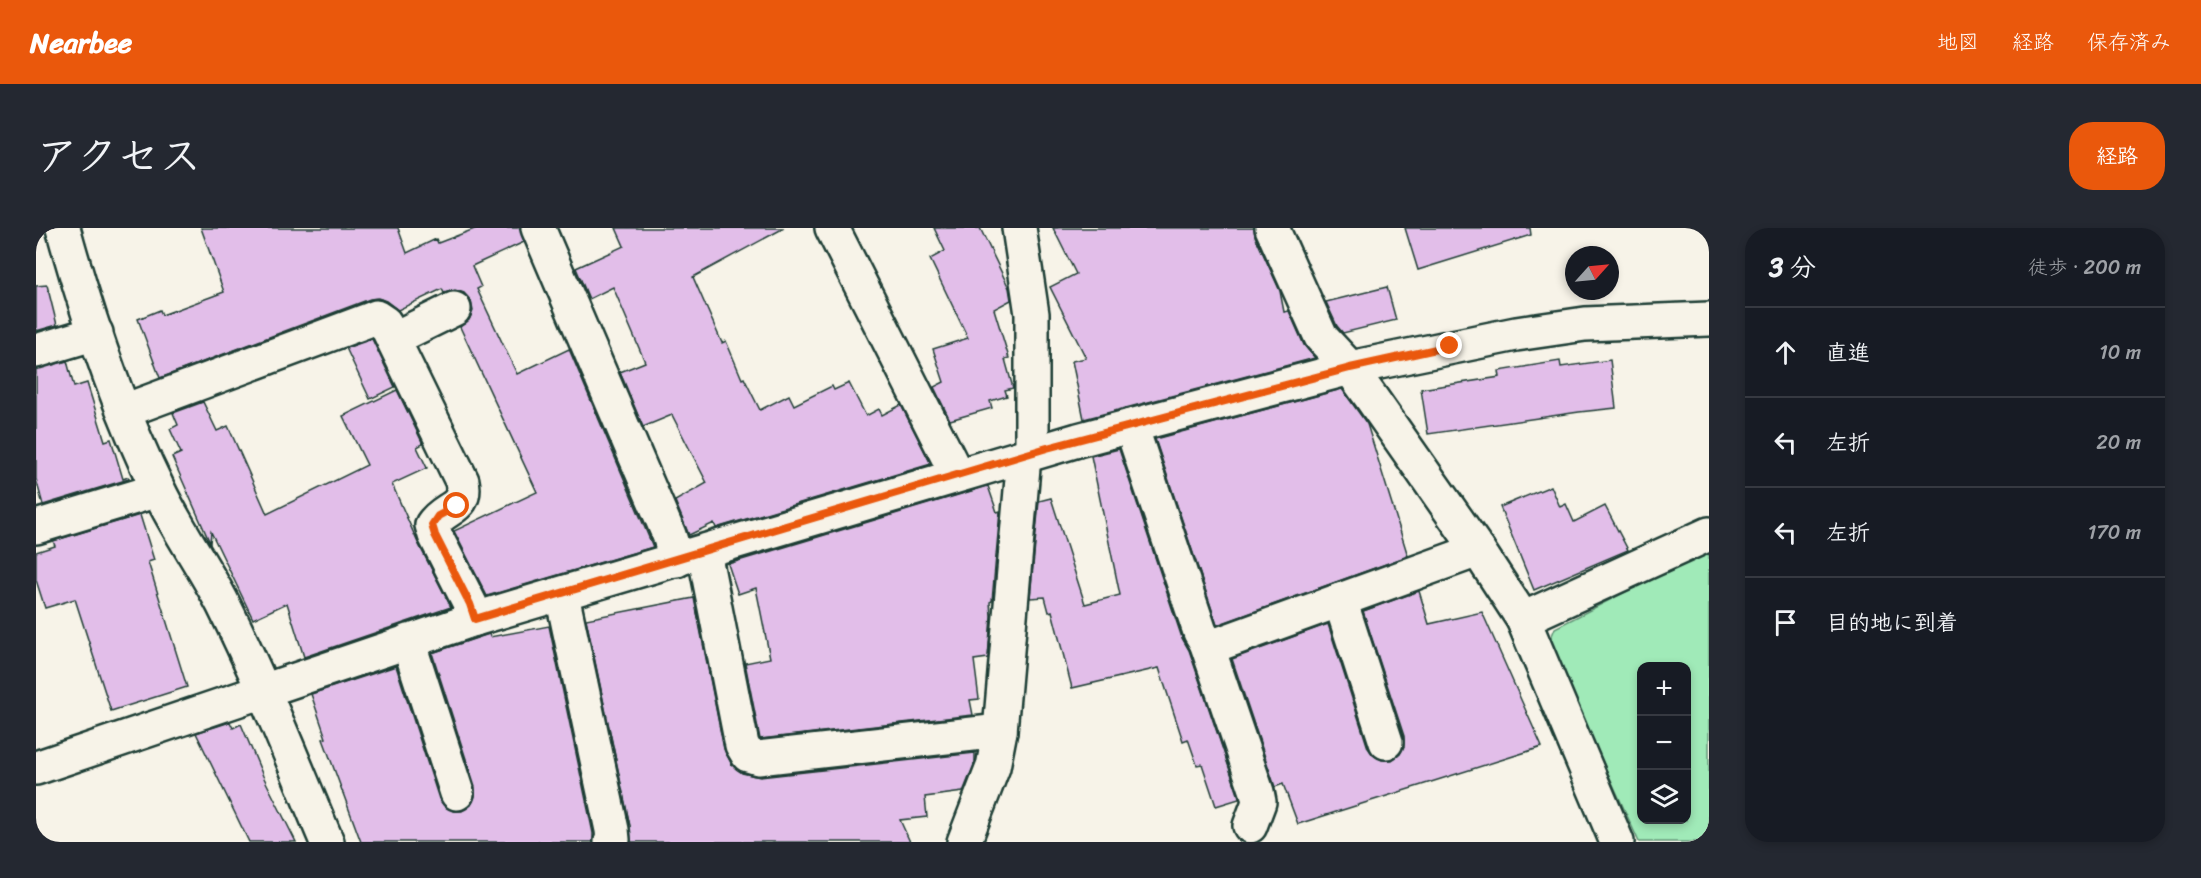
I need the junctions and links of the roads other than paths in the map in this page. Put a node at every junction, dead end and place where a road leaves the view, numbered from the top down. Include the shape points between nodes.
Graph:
1 (63, 228) edge
2 (538, 228) edge
3 (832, 228) edge
4 (1019, 228) edge
5 (1272, 228) edge
6 (454, 309) dead end
7 (1709, 319) edge
8 (96, 333) junction
9 (393, 339) junction
10 (36, 351) edge
11 (1350, 368) junction
12 (124, 411) junction
13 (1131, 426) junction
14 (1028, 454) junction
15 (957, 475) junction
16 (158, 489) junction
17 (36, 527) edge
18 (1709, 534) edge
19 (1478, 550) junction
20 (691, 556) junction
21 (561, 595) junction
22 (1340, 600) junction
23 (475, 619) junction
24 (1523, 619) junction
25 (408, 641) junction
26 (1206, 642) junction
27 (264, 690) junction
28 (1000, 731) junction
29 (1386, 742) dead end
30 (36, 768) edge
31 (457, 793) dead end
32 (1250, 826) dead end
33 (327, 842) edge
34 (611, 842) edge
35 (964, 842) edge
36 (1617, 842) edge

1 - 8 street
2 - 20 street via 669,535
3 - 15 street
4 - 14 street via 1032,314
5 - 11 street via 1321,338
6 - 9 street
7 - 11 street via 1585,324 1539,330
8 - 10 street
8 - 12 street
9 - 12 street via 385,323 376,317
9 - 23 street via 462,482 462,499 432,525
11 - 13 street
11 - 19 street
12 - 16 street
13 - 14 street
13 - 26 street
14 - 15 street
14 - 28 street
15 - 20 street
16 - 17 street
16 - 27 street via 222,602
18 - 24 street
19 - 22 street
19 - 24 street
20 - 21 street
20 - 28 street via 742,745 748,755 758,758
21 - 23 street
21 - 34 street via 612,830
22 - 26 street via 1216,645
22 - 29 street
23 - 25 street
24 - 36 street
25 - 27 street
25 - 31 street
26 - 32 street via 1257,792 1259,802
27 - 30 street
27 - 33 street
28 - 35 street via 993,767

